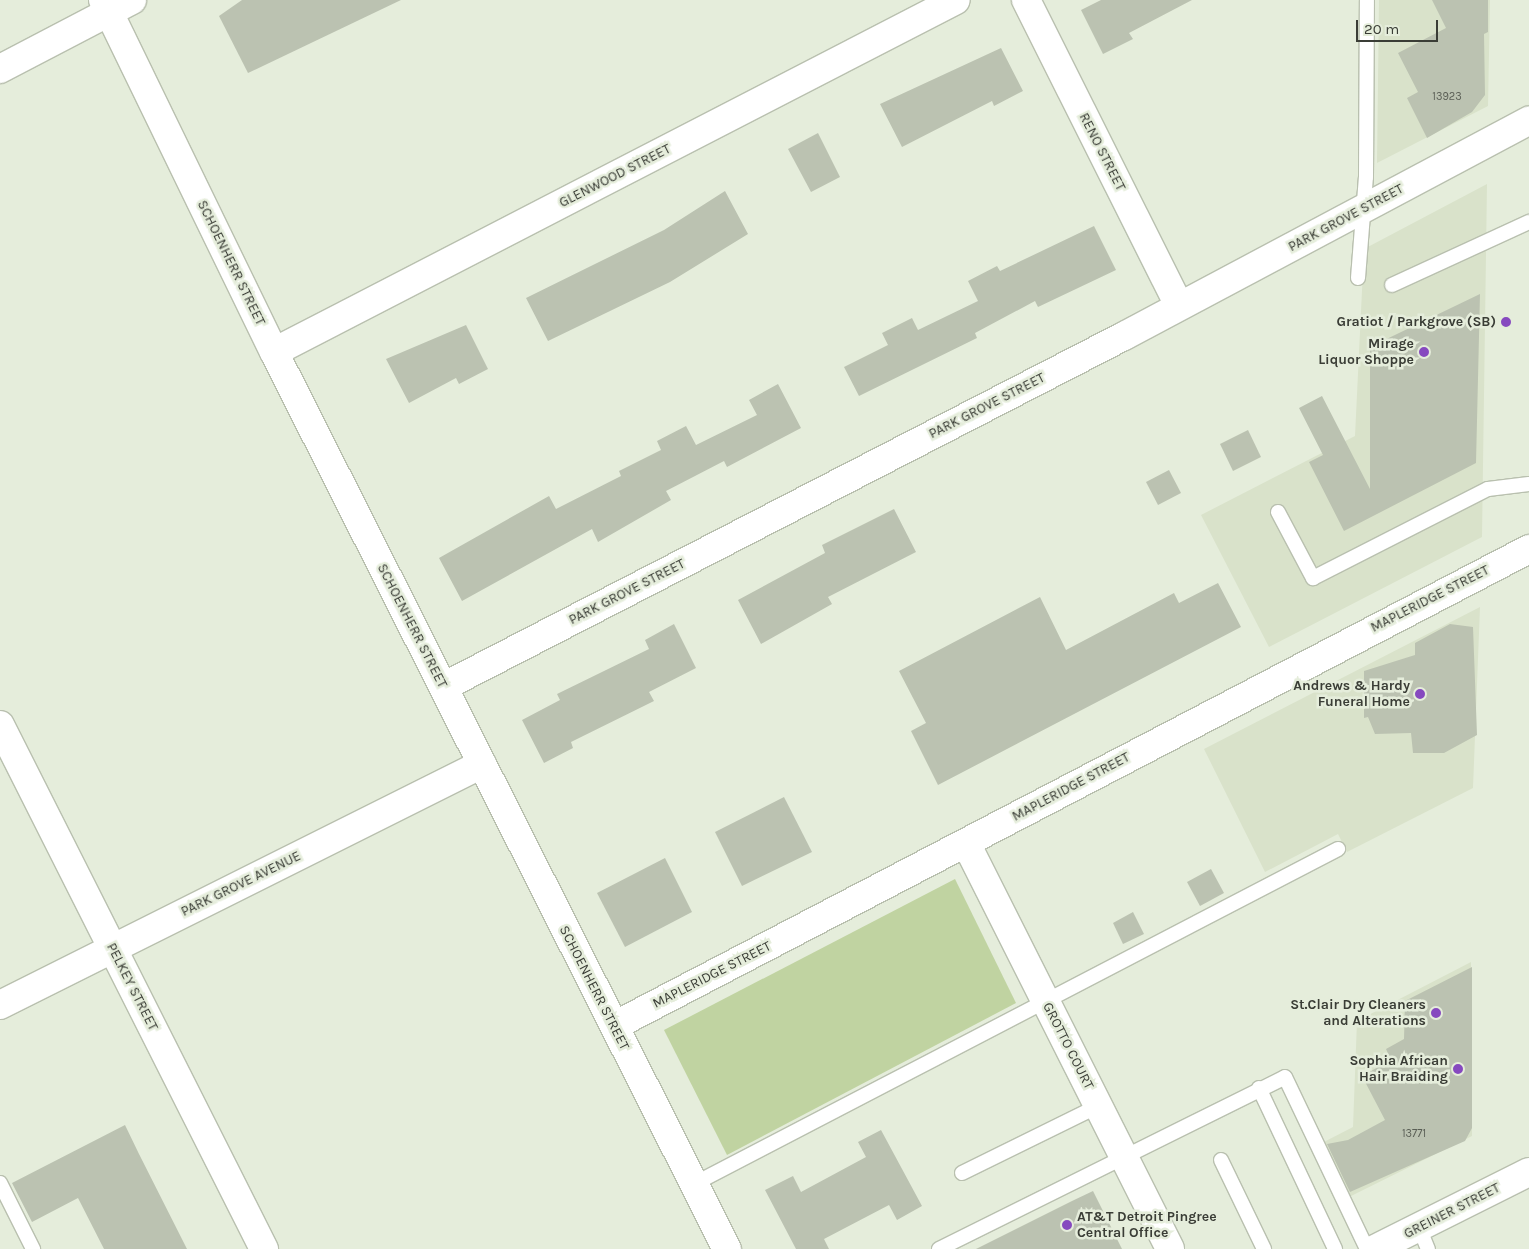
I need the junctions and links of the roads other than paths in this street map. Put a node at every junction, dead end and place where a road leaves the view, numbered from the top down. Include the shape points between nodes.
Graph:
1 (956, 0) edge
2 (1026, 0) edge
3 (1367, 0) edge
4 (115, 4) edge
5 (0, 69) edge
6 (1529, 121) edge
7 (1362, 211) junction
8 (1529, 222) edge
9 (1358, 278) dead end
10 (1392, 285) dead end
11 (1179, 305) junction
12 (274, 352) junction
13 (1529, 484) edge
14 (1278, 512) dead end
15 (1529, 549) edge
16 (443, 687) junction
17 (0, 724) edge
18 (482, 764) junction
19 (966, 843) junction
20 (1338, 849) dead end
21 (113, 948) junction
22 (1046, 1002) junction
23 (0, 1005) edge
24 (614, 1026) junction
25 (1259, 1088) junction
26 (1098, 1106) junction
27 (1123, 1155) junction
28 (1221, 1160) dead end
29 (1529, 1172) edge
30 (962, 1173) dead end
31 (0, 1183) edge
32 (694, 1184) junction
33 (1423, 1238) edge
34 (34, 1249) edge
35 (264, 1249) edge
36 (727, 1249) edge
37 (938, 1249) edge
38 (1170, 1249) edge
39 (1264, 1249) edge
40 (1335, 1249) edge
41 (1367, 1249) edge
42 (1375, 1249) edge

1 - 12 street, GLENWOOD STREET
2 - 11 street, RENO STREET
3 - 7 lane
4 - 5 street
4 - 12 street, SCHOENHERR STREET
6 - 7 street, PARK GROVE STREET
7 - 9 lane
7 - 11 street, PARK GROVE STREET
8 - 10 lane
11 - 16 street, PARK GROVE STREET
12 - 16 street, SCHOENHERR STREET
13 - 14 lane via 1488,489 1313,578
15 - 19 street, MAPLERIDGE STREET
16 - 18 street, SCHOENHERR STREET
17 - 21 street, PELKEY STREET
18 - 21 street, PARK GROVE AVENUE
18 - 24 street, SCHOENHERR STREET
19 - 22 street, GROTTO COURT
19 - 24 street, MAPLERIDGE STREET
20 - 22 lane
21 - 23 street, PARK GROVE AVENUE
21 - 35 street, PELKEY STREET
22 - 26 street, GROTTO COURT
22 - 32 lane
24 - 32 street, SCHOENHERR STREET
25 - 27 lane
25 - 40 lane
25 - 41 lane via 1285,1077
26 - 27 street, GROTTO COURT
26 - 30 lane
27 - 37 lane
27 - 38 street, GROTTO COURT
28 - 39 lane
29 - 33 street, GREINER STREET
31 - 34 lane
32 - 36 street, SCHOENHERR STREET
33 - 42 street, GREINER STREET

